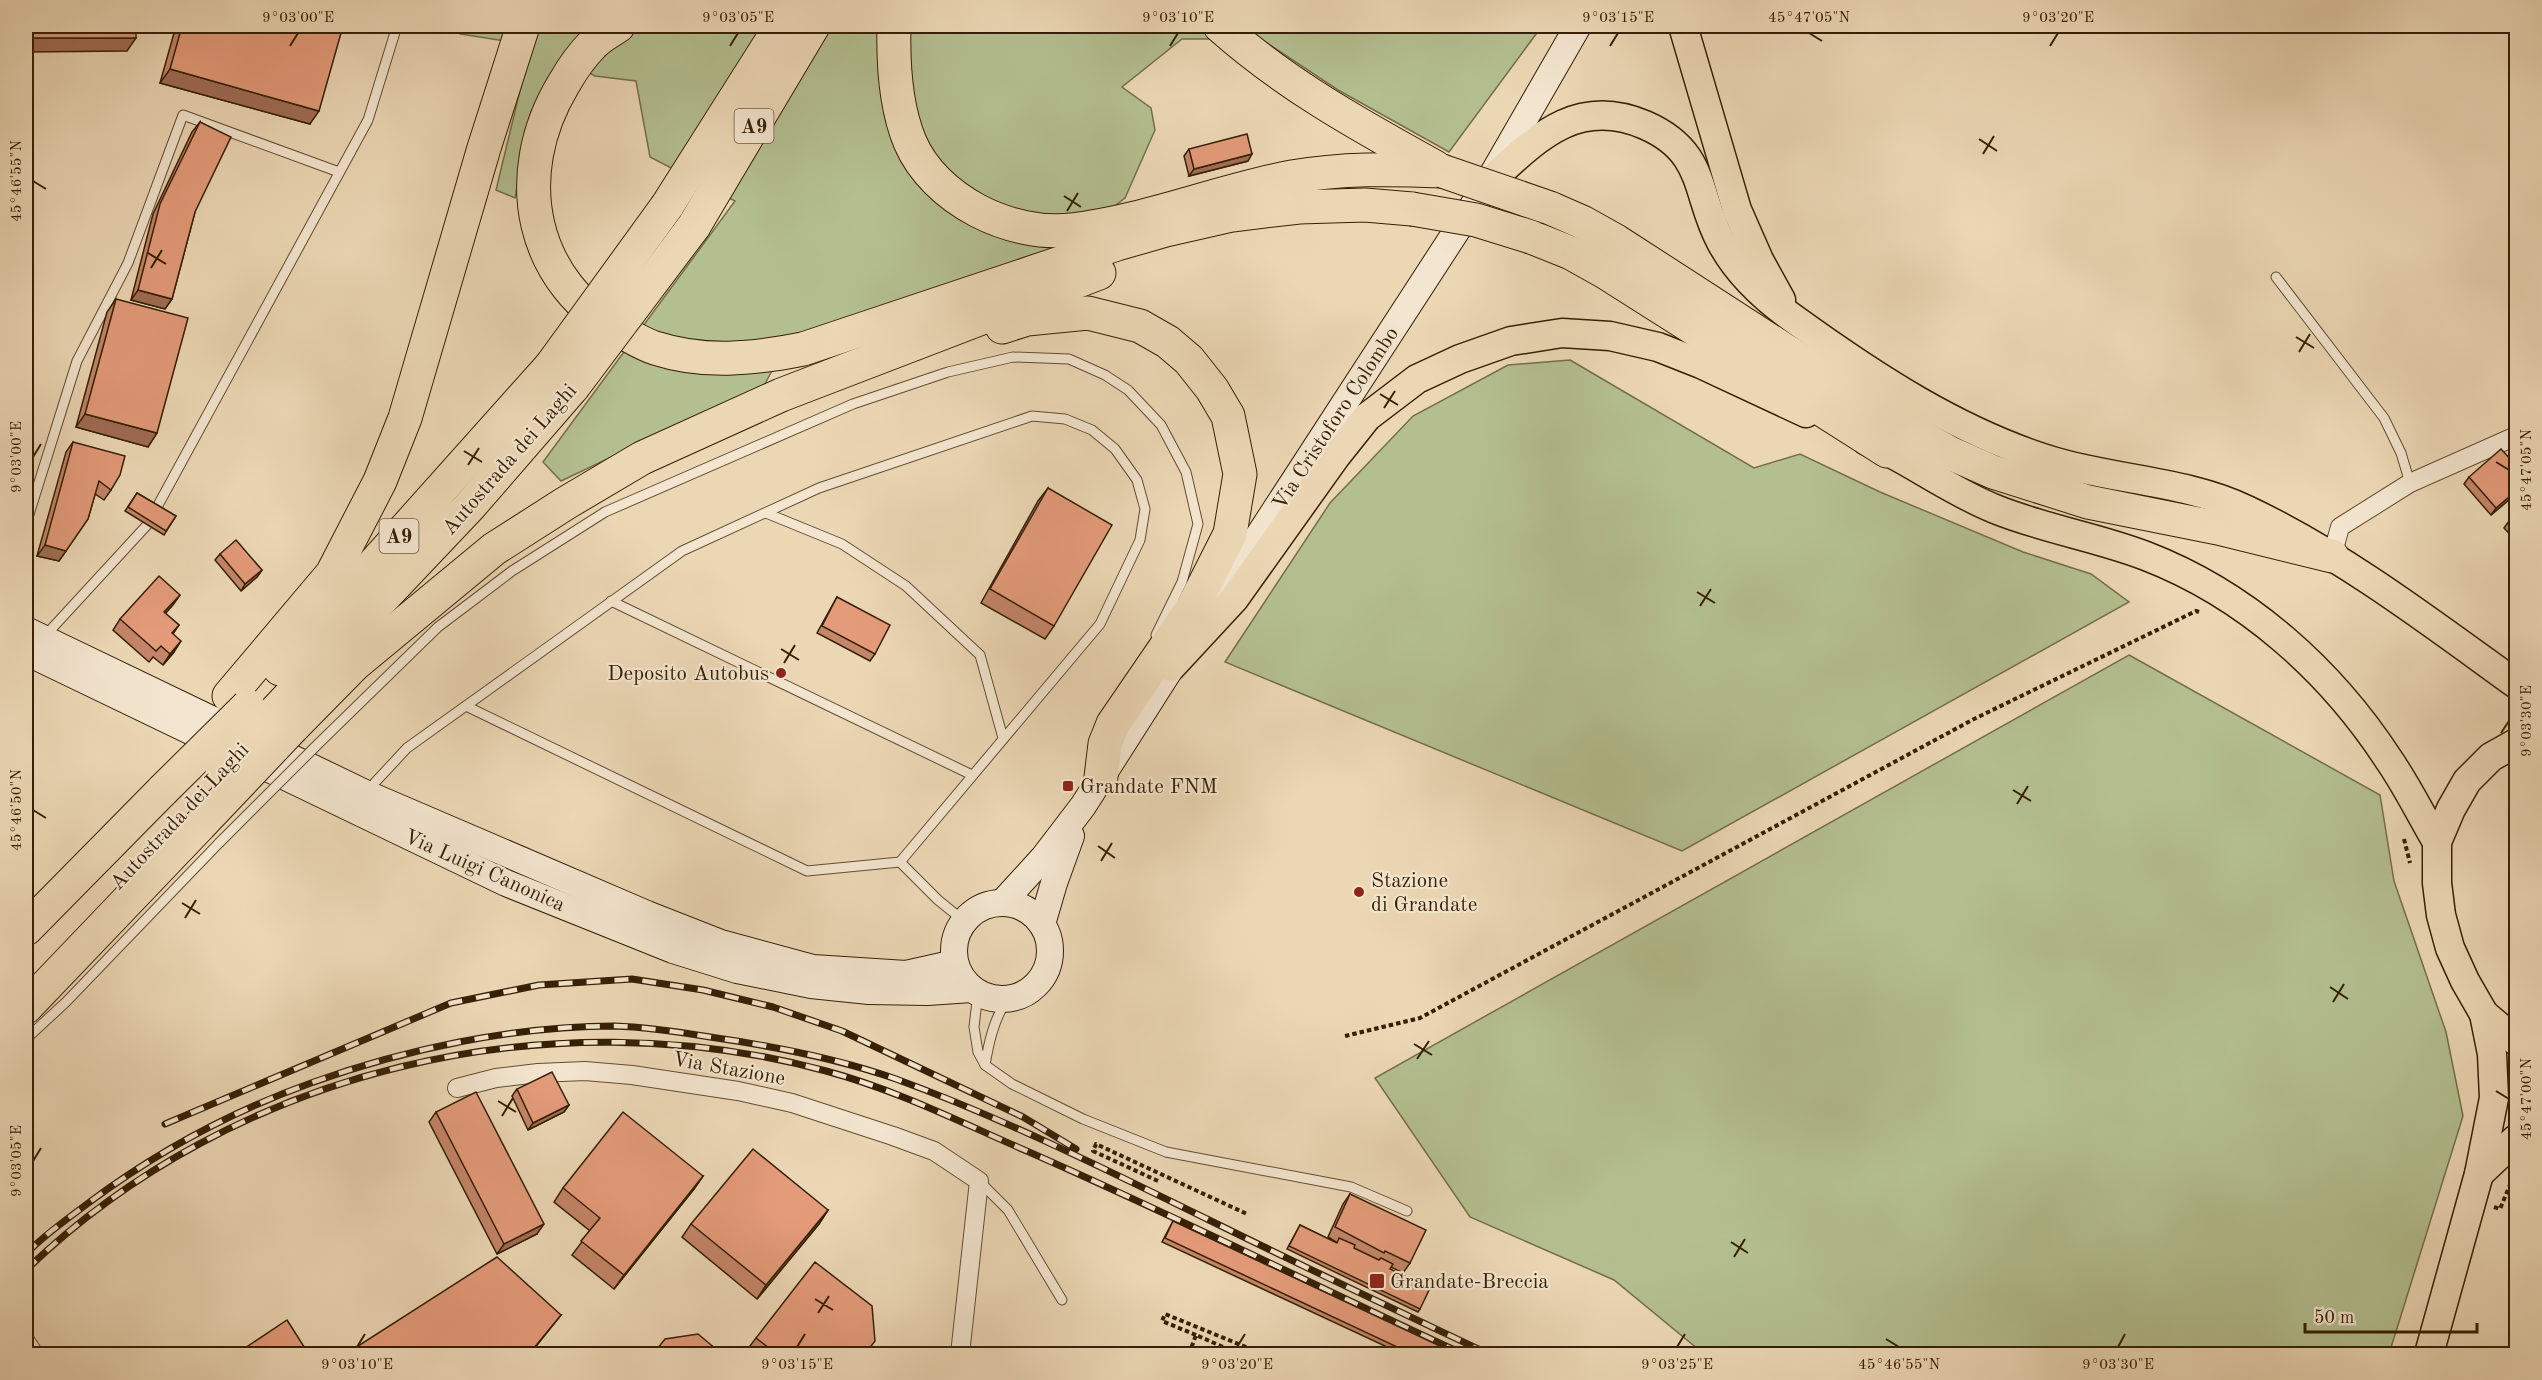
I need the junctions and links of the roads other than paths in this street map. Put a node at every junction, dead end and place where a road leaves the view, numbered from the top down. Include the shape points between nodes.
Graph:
1 (397, 26) edge
2 (523, 26) edge
3 (618, 26) edge
4 (781, 26) edge
5 (813, 26) edge
6 (894, 26) edge
7 (1220, 26) edge
8 (1578, 26) edge
9 (1683, 26) edge
10 (1442, 171) junction
11 (339, 172) junction
12 (1487, 184) junction
13 (1299, 207) junction
14 (2276, 277) dead end
15 (1791, 317) junction
16 (562, 376) junction
17 (781, 395) junction
18 (2517, 435) edge
19 (1887, 451) junction
20 (2410, 483) junction
21 (156, 509) edge
22 (766, 513) junction
23 (26, 524) edge
24 (148, 524) edge
25 (2331, 556) junction
26 (611, 602) junction
27 (31, 640) edge
28 (1150, 646) dead end
29 (1141, 666) dead end
30 (1171, 667) junction
31 (2517, 684) edge
32 (466, 706) junction
33 (272, 718) junction
34 (1113, 724) junction
35 (1003, 738) junction
36 (2517, 743) edge
37 (972, 775) junction
38 (1101, 777) junction
39 (365, 793) junction
40 (1083, 806) junction
41 (183, 809) junction
42 (2437, 842) junction
43 (900, 862) junction
44 (1002, 903) junction
45 (26, 910) edge
46 (964, 921) junction
47 (1042, 924) junction
48 (26, 929) edge
49 (955, 963) junction
50 (26, 982) edge
51 (975, 991) junction
52 (1007, 999) junction
53 (26, 1007) edge
54 (2484, 1014) junction
55 (26, 1039) edge
56 (2517, 1041) edge
57 (985, 1065) junction
58 (457, 1088) dead end
59 (2517, 1138) edge
60 (979, 1181) junction
61 (2476, 1188) junction
62 (1407, 1211) dead end
63 (1062, 1300) dead end
64 (26, 1342) edge
65 (34, 1354) edge
66 (960, 1354) edge
67 (2429, 1354) edge

1 - 11 lane via 368,120
2 - 33 highway via 405,418 380,481 332,574
3 - 13 highway via 592,45 549,107 537,142 533,182 536,221 560,277 582,305 608,325 653,348 689,357 725,359 803,349 1117,243 1232,215
4 - 16 highway, Autostrada dei Laghi / A9, bridge
5 - 16 highway, Autostrada dei Laghi / A9, bridge via 694,226
6 - 10 highway via 898,100 910,142 926,170 950,192 1006,223 1039,230 1070,230 1293,177 1357,169
7 - 10 highway via 1296,86
8 - 12 street, Via Cristoforo Colombo
9 - 15 main road via 1737,210
10 - 25 highway, bridge via 1582,222 1899,424 1993,472 2088,502
11 - 21 lane
11 - 23 lane via 183,115 128,263 77,361
12 - 15 main road via 1536,140 1566,121 1588,116 1617,117 1644,125 1667,137 1685,155 1696,171 1711,222 1738,270
12 - 30 street, Via Cristoforo Colombo
13 - 17 highway via 1071,282
13 - 19 highway, bridge via 1365,205 1412,209 1476,220 1571,253
14 - 20 lane via 2384,418
15 - 25 main road via 1877,376 1959,424 2053,461 2183,490 2245,509
16 - 33 highway, Autostrada dei Laghi / A9
17 - 33 highway via 642,458 566,503 494,549 355,664
17 - 34 highway via 807,395 1027,319 1088,313 1140,326 1189,360 1228,416 1240,474 1230,534 1193,607
18 - 20 street
19 - 30 main road via 1658,347 1610,336 1562,333 1511,341 1417,379 1367,417 1234,599
19 - 42 main road via 1994,509 2148,557 2231,598 2270,627 2351,708 2390,760
20 - 25 street via 2340,527
22 - 26 lane via 682,552
22 - 35 lane via 842,544 906,586 980,655
22 - 35 lane via 819,489 1032,416 1065,419 1083,426 1115,449 1137,480 1143,499 1140,540 1100,624
24 - 27 lane
25 - 31 main road
26 - 32 lane
26 - 37 lane
27 - 39 street, Via Luigi Canonica
27 - 51 street, Via Luigi Canonica via 506,883 673,950 811,985 869,991
28 - 33 lane via 1182,582 1198,524 1186,472 1161,425 1105,375 1069,359 1013,357 948,372 853,404 605,512 512,571 438,627
29 - 34 lane
30 - 38 street, Via Cristoforo Colombo
32 - 39 lane via 407,748
32 - 43 lane via 807,871
33 - 41 highway, Autostrada dei Laghi / A9, bridge
33 - 41 highway, bridge
34 - 38 highway via 1105,744
35 - 37 lane
36 - 42 main road via 2491,757 2466,781
37 - 43 lane
38 - 40 street, Via Cristoforo Colombo
39 - 49 street, Via Luigi Canonica via 721,943 813,968 906,974
40 - 44 street, Via Cristoforo Colombo
40 - 47 street, Via Cristoforo Colombo
41 - 45 highway
41 - 48 highway, Autostrada dei Laghi / A9
41 - 50 highway, Autostrada dei Laghi / A9
41 - 53 highway
41 - 55 lane via 66,1002
42 - 54 main road via 2437,883 2450,948
43 - 46 lane
44 - 46 street via 988,905
44 - 47 street via 1024,909
46 - 49 street via 957,934
47 - 52 street via 1050,950 1043,977 1028,992
49 - 51 street
51 - 52 street, Via Luigi Canonica
51 - 57 lane via 974,1038
52 - 57 lane via 990,1035
54 - 56 main road
54 - 61 main road via 2492,1054 2494,1098
57 - 62 lane via 1012,1084 1083,1119 1166,1152 1351,1187
58 - 60 street, Via Stazione via 496,1078 585,1071 738,1091 803,1106 934,1151
59 - 61 main road
60 - 63 lane, Via Stazione via 1008,1210
60 - 66 street
61 - 67 main road
64 - 65 street

